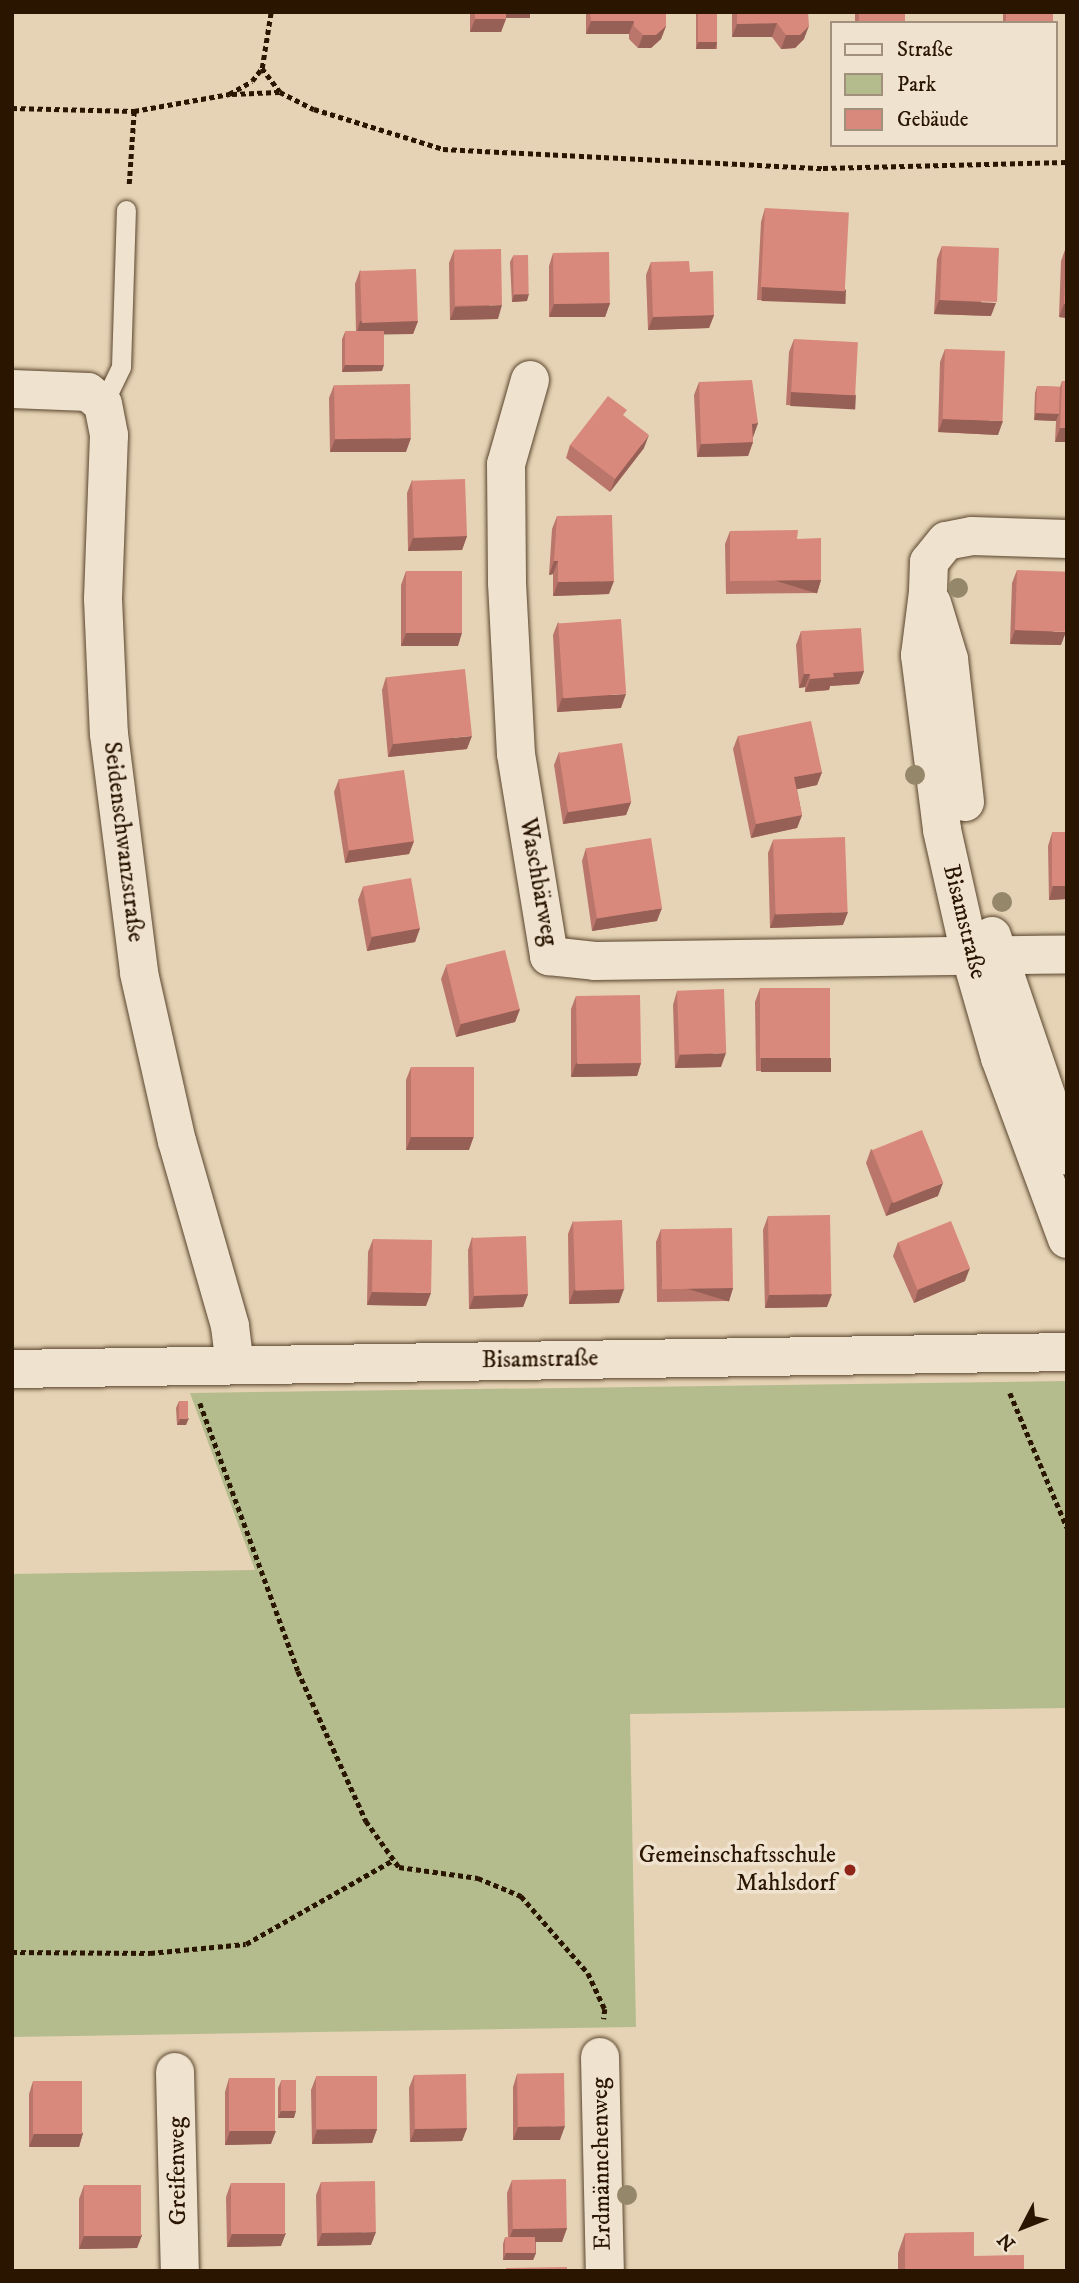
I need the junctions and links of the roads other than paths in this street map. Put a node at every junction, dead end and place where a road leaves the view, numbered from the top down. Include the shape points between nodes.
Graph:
1 (126, 210) road end
2 (530, 380) dead end
3 (12, 389) edge
4 (103, 404) junction
5 (1067, 539) edge
6 (984, 954) junction
7 (1067, 954) edge
8 (1067, 1156) edge
9 (1067, 1239) edge
10 (1067, 1352) edge
11 (236, 1364) junction
12 (12, 1368) edge
13 (600, 2057) road end
14 (175, 2072) dead end
15 (180, 2271) edge
16 (605, 2271) edge

1 - 4 lane via 121,367
2 - 6 street, Waschbärweg via 506,464 508,583 516,754 549,956 595,961
3 - 4 street via 88,392
4 - 11 street, Seidenschwanzstraße via 109,435 103,599 109,734 139,973 177,1141 230,1326
5 - 6 street, Bisamstraße via 972,536 946,541 929,562 928,592 949,659
6 - 7 street, Waschbärweg
6 - 8 street, Bisamstraße
6 - 9 street, Bisamstraße via 1000,1058
10 - 11 street, Bisamstraße
11 - 12 street, Bisamstraße
13 - 16 street, Erdmännchenweg
14 - 15 street, Greifenweg

